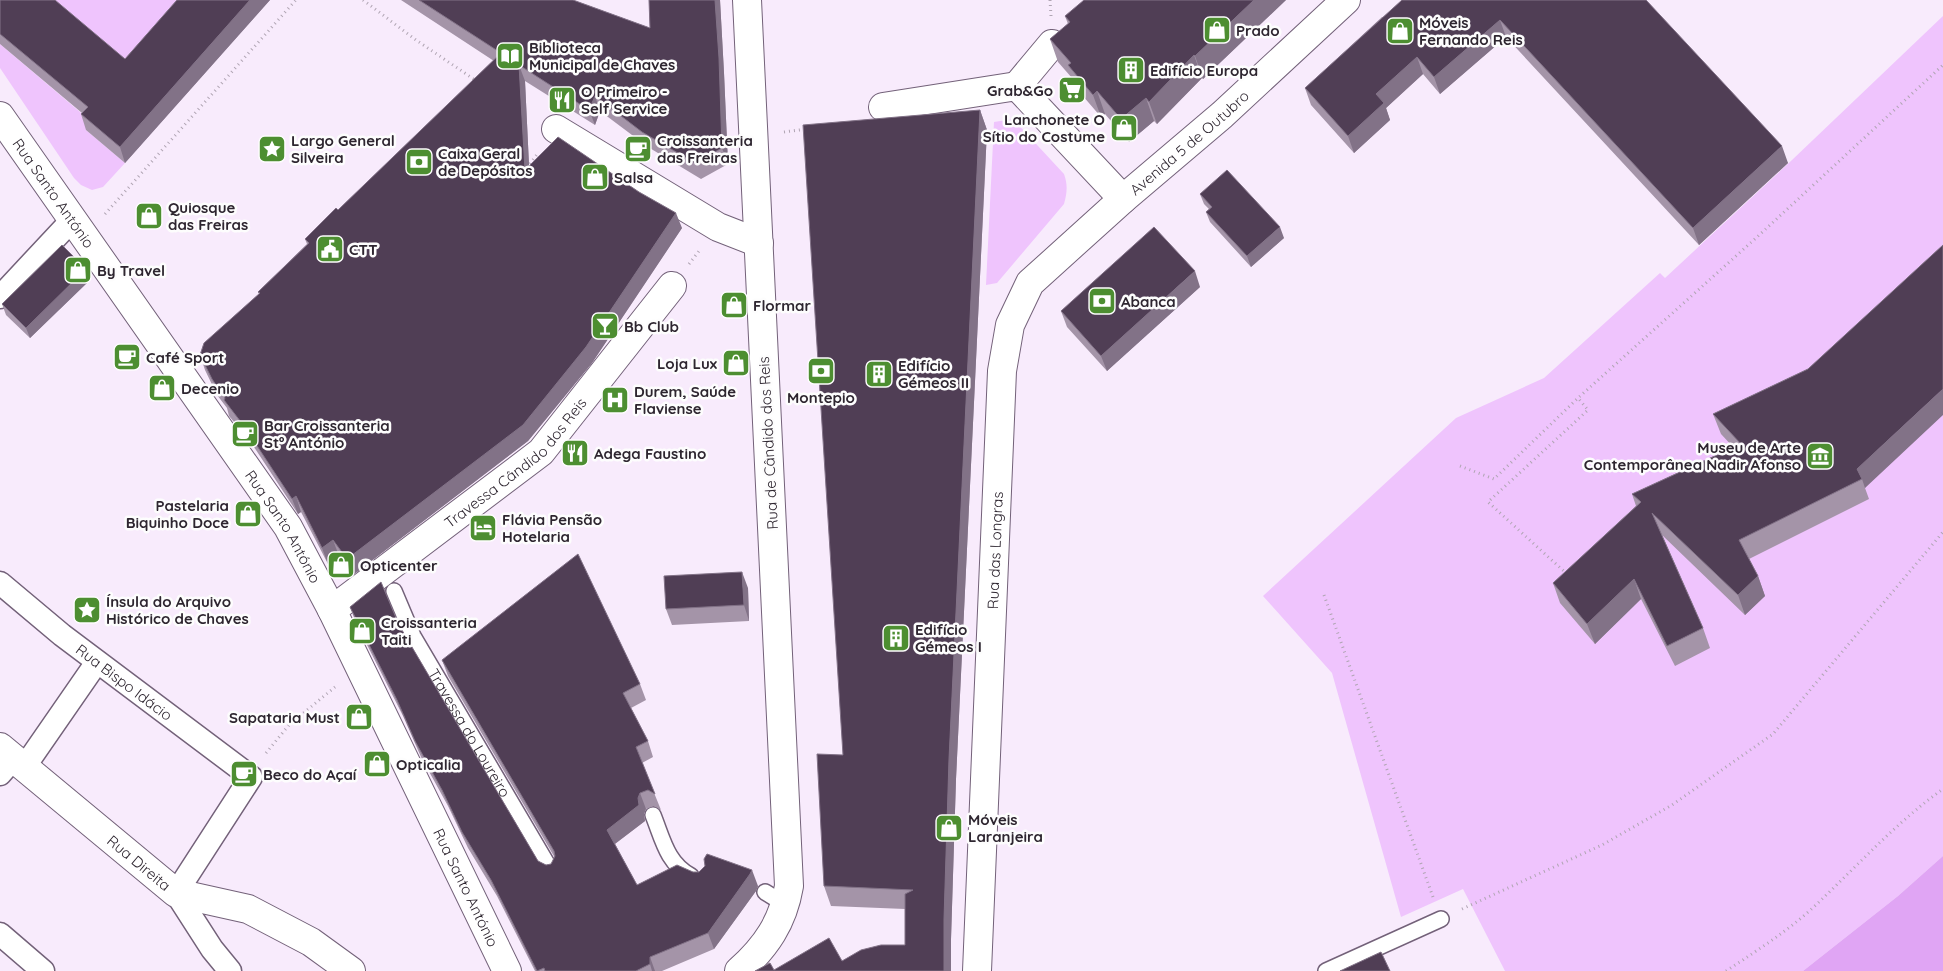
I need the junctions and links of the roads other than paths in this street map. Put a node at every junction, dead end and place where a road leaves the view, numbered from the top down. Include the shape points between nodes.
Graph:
1 (747, 0) edge
2 (1346, 0) edge
3 (1052, 44) edge
4 (1017, 86) junction
5 (883, 107) dead end
6 (0, 116) edge
7 (556, 129) road end
8 (1123, 199) junction
9 (78, 229) junction
10 (759, 243) junction
11 (1030, 283) joint
12 (672, 286) road end
13 (0, 297) edge
14 (0, 583) edge
15 (394, 591) dead end
16 (332, 610) junction
17 (97, 662) junction
18 (10, 761) edge
19 (653, 815) edge
20 (554, 866) edge
21 (702, 879) edge
22 (176, 893) junction
23 (1441, 919) road end
24 (0, 934) edge
25 (43, 971) edge
26 (230, 971) edge
27 (351, 971) edge
28 (507, 971) edge
29 (739, 971) edge
30 (977, 971) edge
31 (1326, 971) edge

1 - 10 street, Rua de Cândido dos Reis
2 - 8 street, Avenida 5 de Outubro via 1222,115
3 - 4 street
4 - 5 street
4 - 8 street
6 - 9 street, Rua Santo António
7 - 10 street via 718,227
8 - 11 street, Avenida 5 de Outubro
9 - 13 street
9 - 16 street, Rua Santo António via 288,527
10 - 29 street, Rua de Cândido dos Reis via 780,894 778,924 756,956
11 - 30 street, Rua das Longras via 1010,325 1002,371
12 - 16 street, Travessa Cândido dos Reis via 541,452
14 - 17 street, Rua Bispo Idácio
15 - 20 lane, Travessa do Loureiro via 412,636
16 - 28 street, Rua Santo António
17 - 18 street
17 - 22 street, Rua Bispo Idácio via 250,777
18 - 22 street, Rua Direita
19 - 21 lane via 670,859 681,871
22 - 26 street
22 - 27 street, Rua Direita via 248,909 311,942
23 - 31 lane
24 - 25 street

